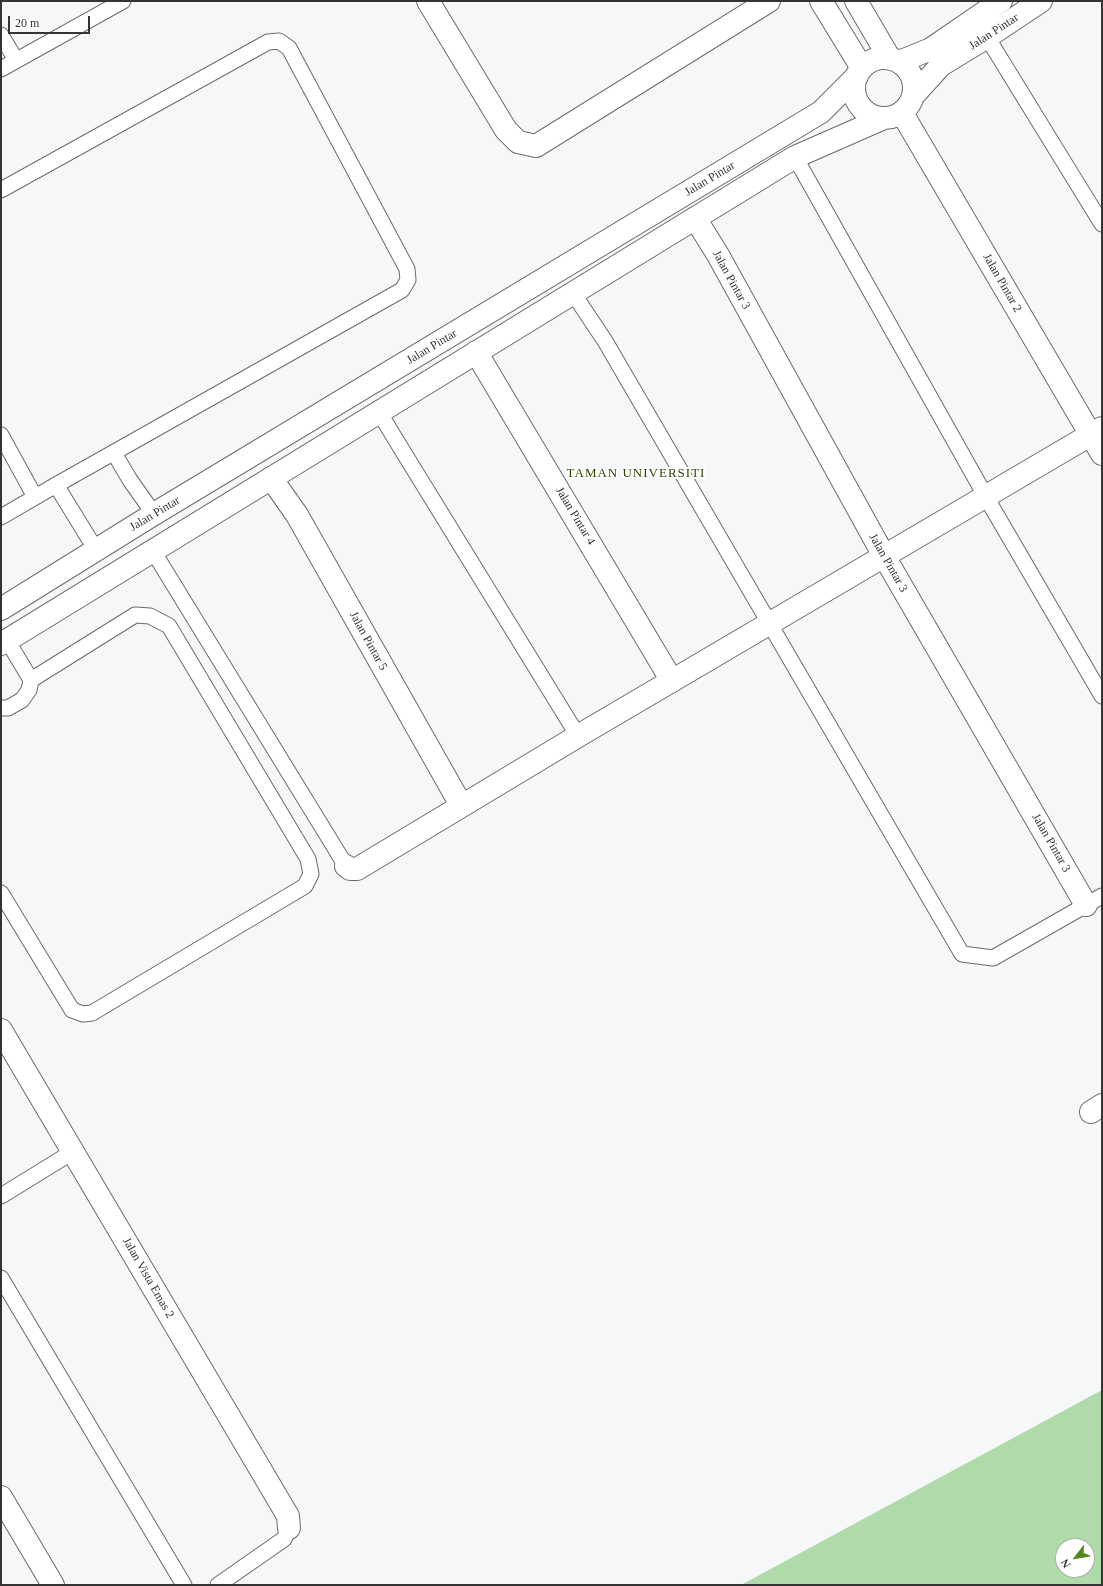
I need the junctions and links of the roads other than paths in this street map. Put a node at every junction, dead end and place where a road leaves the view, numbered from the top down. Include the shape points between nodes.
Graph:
1 (123, 1) edge
2 (428, 1) edge
3 (769, 1) edge
4 (821, 1) edge
5 (856, 1) edge
6 (1001, 1) edge
7 (1042, 1) edge
8 (1, 35) edge
9 (987, 38) junction
10 (16, 60) junction
11 (894, 61) junction
12 (1, 69) edge
13 (860, 72) junction
14 (899, 109) junction
15 (795, 157) junction
16 (1, 190) edge
17 (695, 218) junction
18 (1102, 224) edge
19 (573, 293) junction
20 (476, 352) junction
21 (380, 412) junction
22 (1096, 432) edge
23 (1, 435) edge
24 (114, 453) junction
25 (1102, 454) edge
26 (272, 478) junction
27 (56, 485) junction
28 (35, 497) junction
29 (986, 497) junction
30 (154, 514) junction
31 (1, 517) edge
32 (180, 534) junction
33 (96, 550) junction
34 (153, 551) junction
35 (884, 556) junction
36 (1, 609) edge
37 (769, 623) junction
38 (4, 642) edge
39 (31, 680) junction
40 (672, 681) junction
41 (1102, 696) edge
42 (1, 708) edge
43 (578, 736) junction
44 (461, 805) junction
45 (346, 866) joint
46 (1, 893) edge
47 (1094, 901) edge
48 (1, 1030) edge
49 (74, 1151) junction
50 (1, 1196) edge
51 (1, 1278) edge
52 (1, 1497) edge
53 (289, 1528) joint
54 (53, 1585) edge
55 (184, 1585) edge
56 (218, 1585) edge

1 - 10 lane
2 - 3 street via 506,130 518,142 536,146
4 - 13 street
5 - 11 street
6 - 11 street, Jalan Pintar via 931,49
7 - 9 street, Jalan Pintar
8 - 10 lane
9 - 14 street, Jalan Pintar via 941,65
9 - 18 lane
10 - 12 lane
11 - 13 street via 880,59 870,62
11 - 14 street via 906,69 912,77 914,87
13 - 14 street via 855,85 855,95 865,112 874,116
13 - 30 street, Jalan Pintar via 821,112
14 - 15 street, Jalan Pintar
14 - 22 street, Jalan Pintar 2
15 - 17 street, Jalan Pintar
15 - 29 lane
16 - 24 lane via 268,42 279,41 289,48 407,269 408,280 402,290
17 - 19 street, Jalan Pintar
17 - 35 street, Jalan Pintar 3 via 718,255
19 - 20 street, Jalan Pintar
19 - 37 lane via 605,341
20 - 21 street, Jalan Pintar
20 - 40 street, Jalan Pintar 4
21 - 26 street, Jalan Pintar
21 - 43 lane
22 - 25 street, Jalan Pintar 2
22 - 29 street
23 - 28 lane
24 - 27 lane
24 - 30 lane
26 - 32 street, Jalan Pintar
26 - 44 street, Jalan Pintar 5 via 297,514
27 - 28 lane
27 - 33 lane
28 - 31 lane
29 - 35 street
29 - 41 lane
30 - 33 street, Jalan Pintar
32 - 33 street via 155,539 118,562 110,564 102,561
32 - 34 street, Jalan Pintar
33 - 36 street, Jalan Pintar
34 - 38 street, Jalan Pintar
34 - 45 lane
35 - 37 street
35 - 47 street, Jalan Pintar 3
37 - 40 street
37 - 47 lane via 962,954 993,958
38 - 39 lane
39 - 42 lane via 29,690 22,700 8,708
39 - 46 lane via 135,615 150,616 169,626 308,858 311,874 305,886 92,1013 83,1014 72,1010
40 - 43 street
43 - 44 street
44 - 45 street via 357,869
48 - 49 street, Jalan Vista Emas 2
49 - 50 lane
49 - 53 street, Jalan Vista Emas 2 via 288,1516
51 - 55 lane
52 - 54 street
53 - 56 lane via 284,1539

